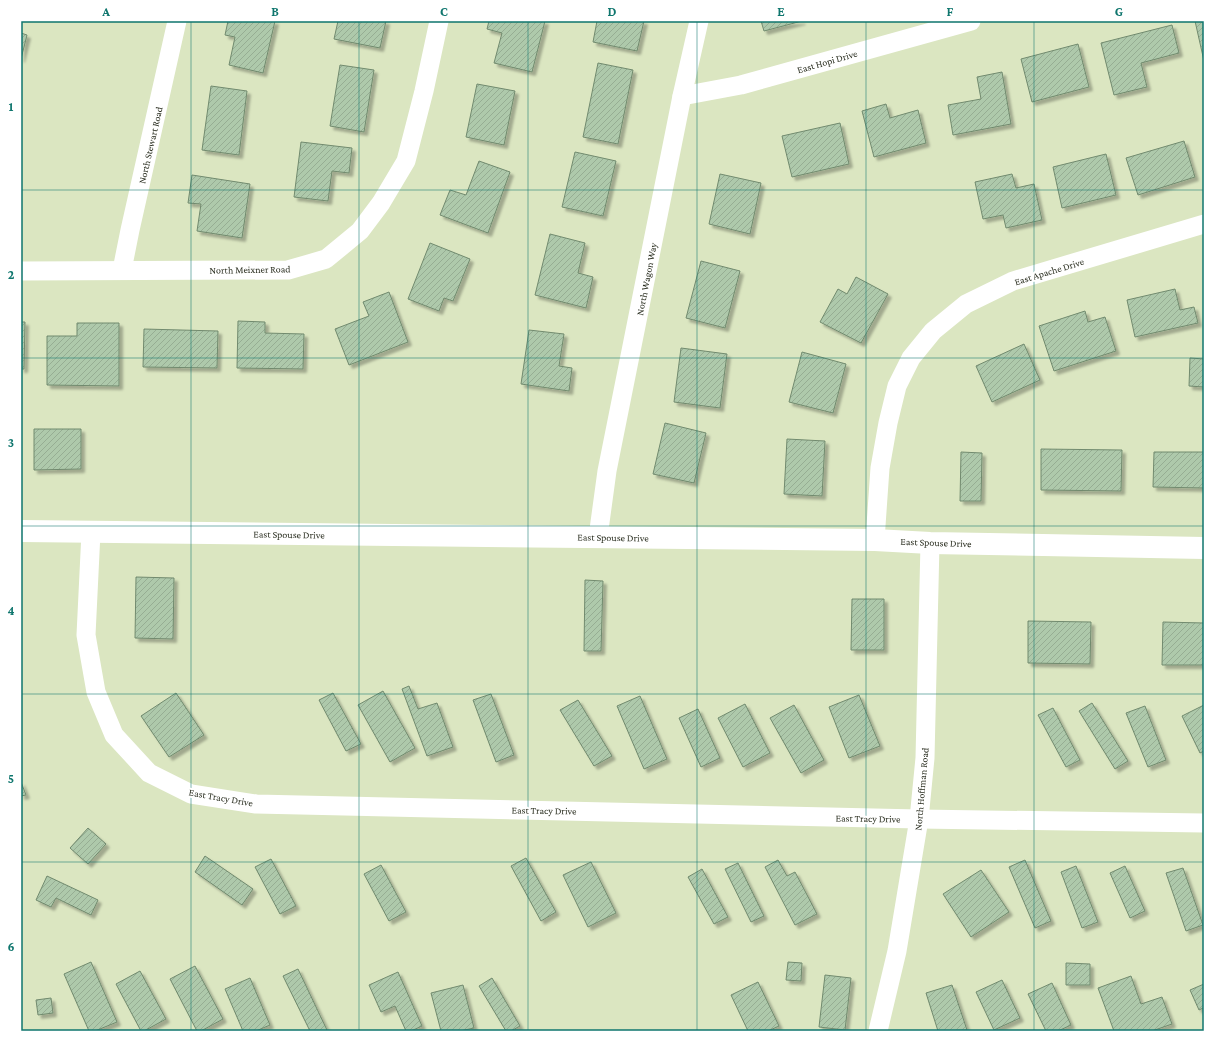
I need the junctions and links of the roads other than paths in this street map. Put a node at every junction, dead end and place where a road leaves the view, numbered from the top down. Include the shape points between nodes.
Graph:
1 (177, 21) edge
2 (439, 21) edge
3 (699, 21) edge
4 (971, 21) edge
5 (682, 96) junction
6 (1204, 224) edge
7 (122, 270) junction
8 (21, 271) edge
9 (21, 531) edge
10 (92, 532) junction
11 (598, 537) junction
12 (875, 540) junction
13 (930, 543) junction
14 (1204, 548) edge
15 (919, 819) junction
16 (1204, 823) edge
17 (878, 1031) edge

1 - 7 street, North Stewart Road
2 - 7 street, North Meixner Road via 406,160 360,231 326,259 288,270
3 - 5 street, North Wagon Way
4 - 5 street, East Hopi Drive via 740,85
5 - 11 street, North Wagon Way via 607,472
6 - 12 street, East Apache Drive via 1013,281 966,304 932,331 911,358 897,386 880,468
7 - 8 street, North Meixner Road
9 - 10 street, East Spouse Drive
10 - 11 street, East Spouse Drive
10 - 15 street, East Tracy Drive via 86,635 96,692 114,735 149,774 191,794 256,804
11 - 12 street, East Spouse Drive
12 - 13 street, East Spouse Drive
13 - 14 street, East Spouse Drive
13 - 15 street, North Hoffman Road via 925,758
15 - 16 street, East Tracy Drive
15 - 17 street, North Hoffman Road via 897,951

